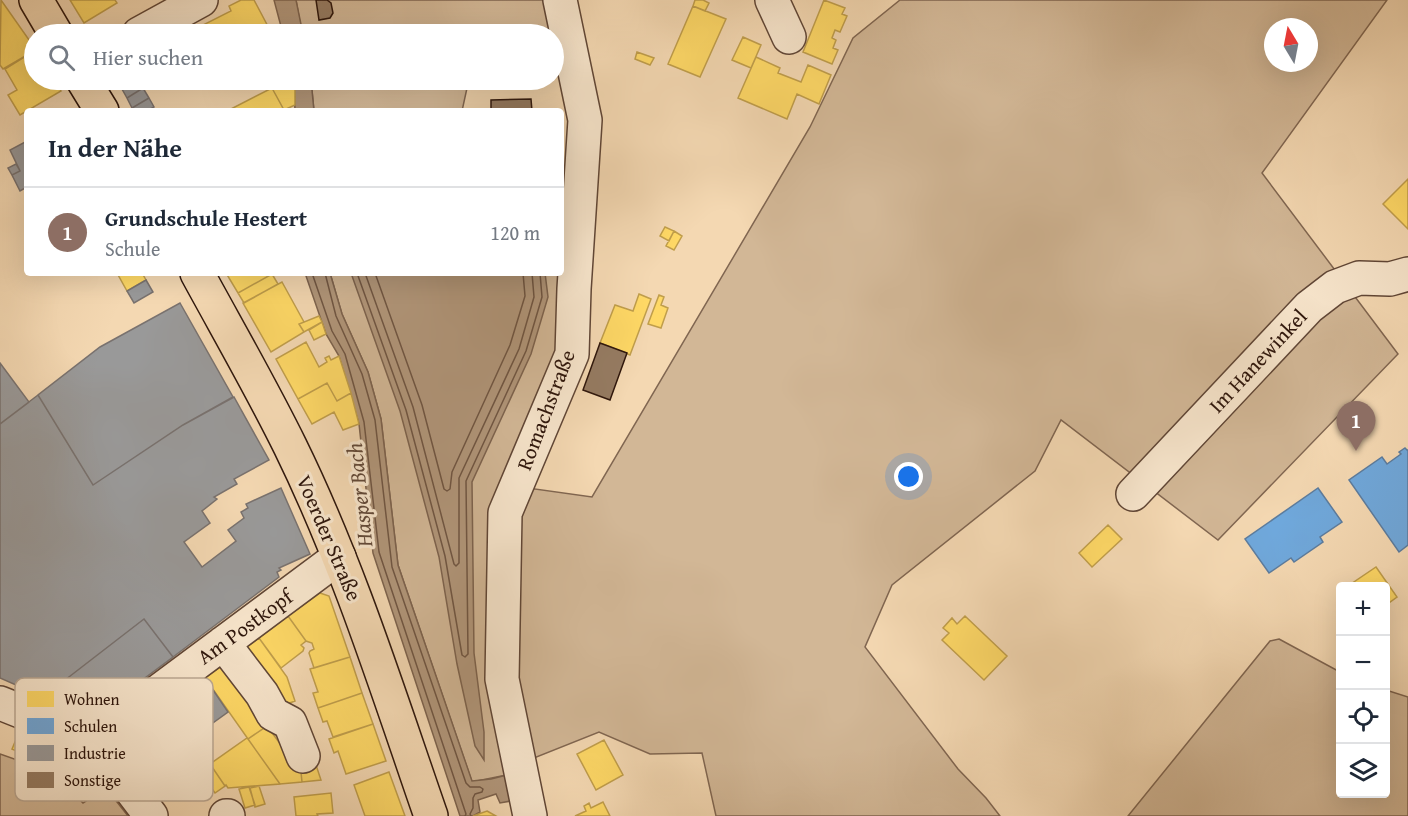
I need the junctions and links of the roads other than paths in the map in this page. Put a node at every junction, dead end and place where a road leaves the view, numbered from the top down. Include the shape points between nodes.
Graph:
1 (36, 0) edge
2 (201, 0) edge
3 (560, 0) edge
4 (772, 0) edge
5 (50, 24) edge
6 (157, 24) edge
7 (789, 38) dead end
8 (88, 90) edge
9 (100, 108) edge
10 (1408, 274) edge
11 (199, 276) edge
12 (1133, 494) dead end
13 (339, 557) junction
14 (223, 643) junction
15 (176, 678) edge
16 (0, 703) edge
17 (15, 709) edge
18 (303, 756) dead end
19 (140, 801) edge
20 (151, 816) edge
21 (431, 816) edge
22 (530, 816) edge

1 - 5 main road
2 - 6 street
3 - 22 street, Romachstraße via 585,120 572,354 505,513 502,679
4 - 7 street
8 - 9 main road
10 - 12 street, Im Hanewinkel via 1390,279 1359,278 1335,287 1309,307
11 - 13 main road, Voerder Straße via 290,446
13 - 14 street, Am Postkopf
13 - 21 main road, Voerder Straße
14 - 15 street, Am Postkopf
14 - 18 street via 273,714 290,723
16 - 17 street
19 - 20 street

